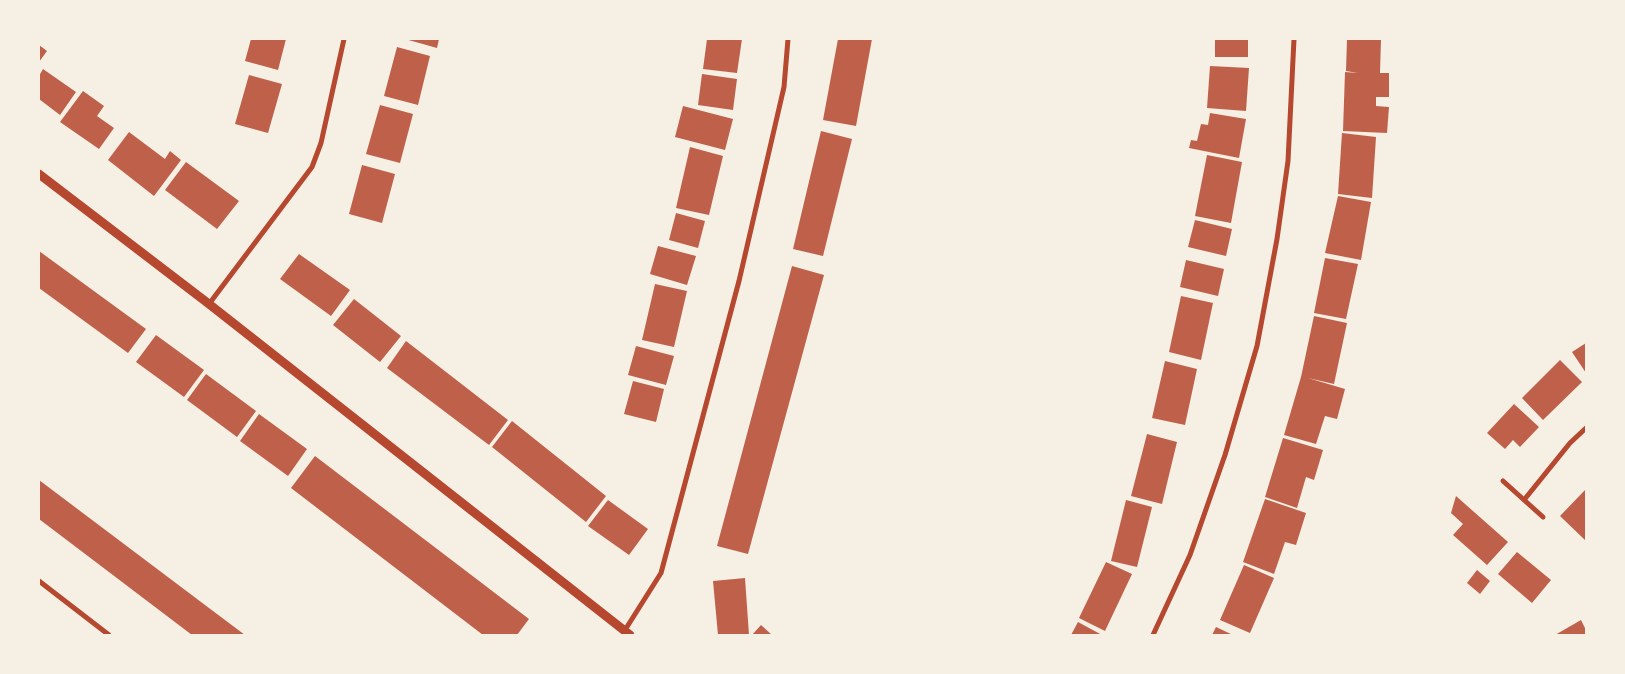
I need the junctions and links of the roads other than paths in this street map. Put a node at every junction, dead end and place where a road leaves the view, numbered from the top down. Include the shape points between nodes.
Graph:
1 (344, 39) edge
2 (788, 39) edge
3 (1294, 39) edge
4 (39, 174) edge
5 (209, 304) junction
6 (1586, 428) edge
7 (1503, 481) dead end
8 (1524, 500) junction
9 (1543, 518) dead end
10 (39, 581) edge
11 (628, 633) edge
12 (109, 635) edge
13 (1153, 635) edge

1 - 5 street via 321,143 312,167
2 - 11 street via 784,87 739,281 662,573
3 - 13 street via 1288,161 1257,346 1226,455 1190,555
4 - 5 street
5 - 11 street
6 - 8 street
7 - 8 street
8 - 9 street
10 - 12 street

